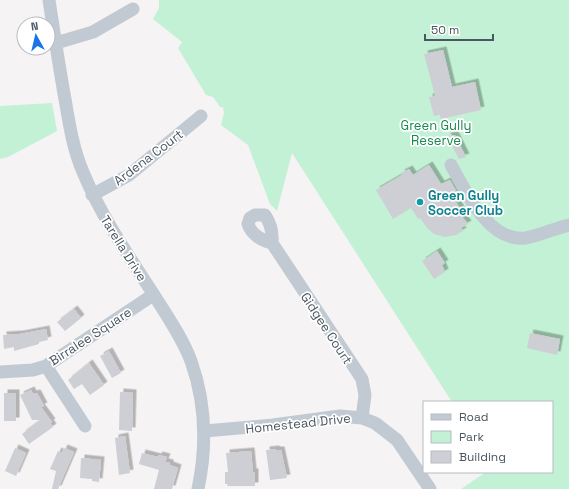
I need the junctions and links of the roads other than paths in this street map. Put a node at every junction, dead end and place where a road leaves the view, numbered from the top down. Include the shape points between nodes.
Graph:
1 (49, 0) edge
2 (133, 10) dead end
3 (52, 16) edge
4 (56, 43) joint
5 (201, 116) dead end
6 (451, 164) dead end
7 (92, 195) junction
8 (569, 225) edge
9 (272, 243) dead end
10 (153, 294) junction
11 (46, 366) junction
12 (0, 372) edge
13 (362, 418) junction
14 (85, 426) dead end
15 (205, 431) junction
16 (198, 489) edge
17 (430, 489) edge

1 - 3 street, Tarella Drive
2 - 4 street via 93,32
4 - 7 street, Tarella Drive via 75,147
5 - 7 street, Ardena Court via 129,175
6 - 8 street via 484,218 506,236 527,238
7 - 10 street, Tarella Drive
9 - 13 street, Gidgee Court via 362,379 365,395
10 - 11 street, Birralee Square
10 - 15 street, Tarella Drive via 181,339 190,360 200,393
11 - 12 street, Birralee Square via 33,370
11 - 14 street
13 - 15 street, Homestead Drive via 340,416
13 - 17 street, Homestead Drive via 375,423 397,440
15 - 16 street, Tarella Drive

